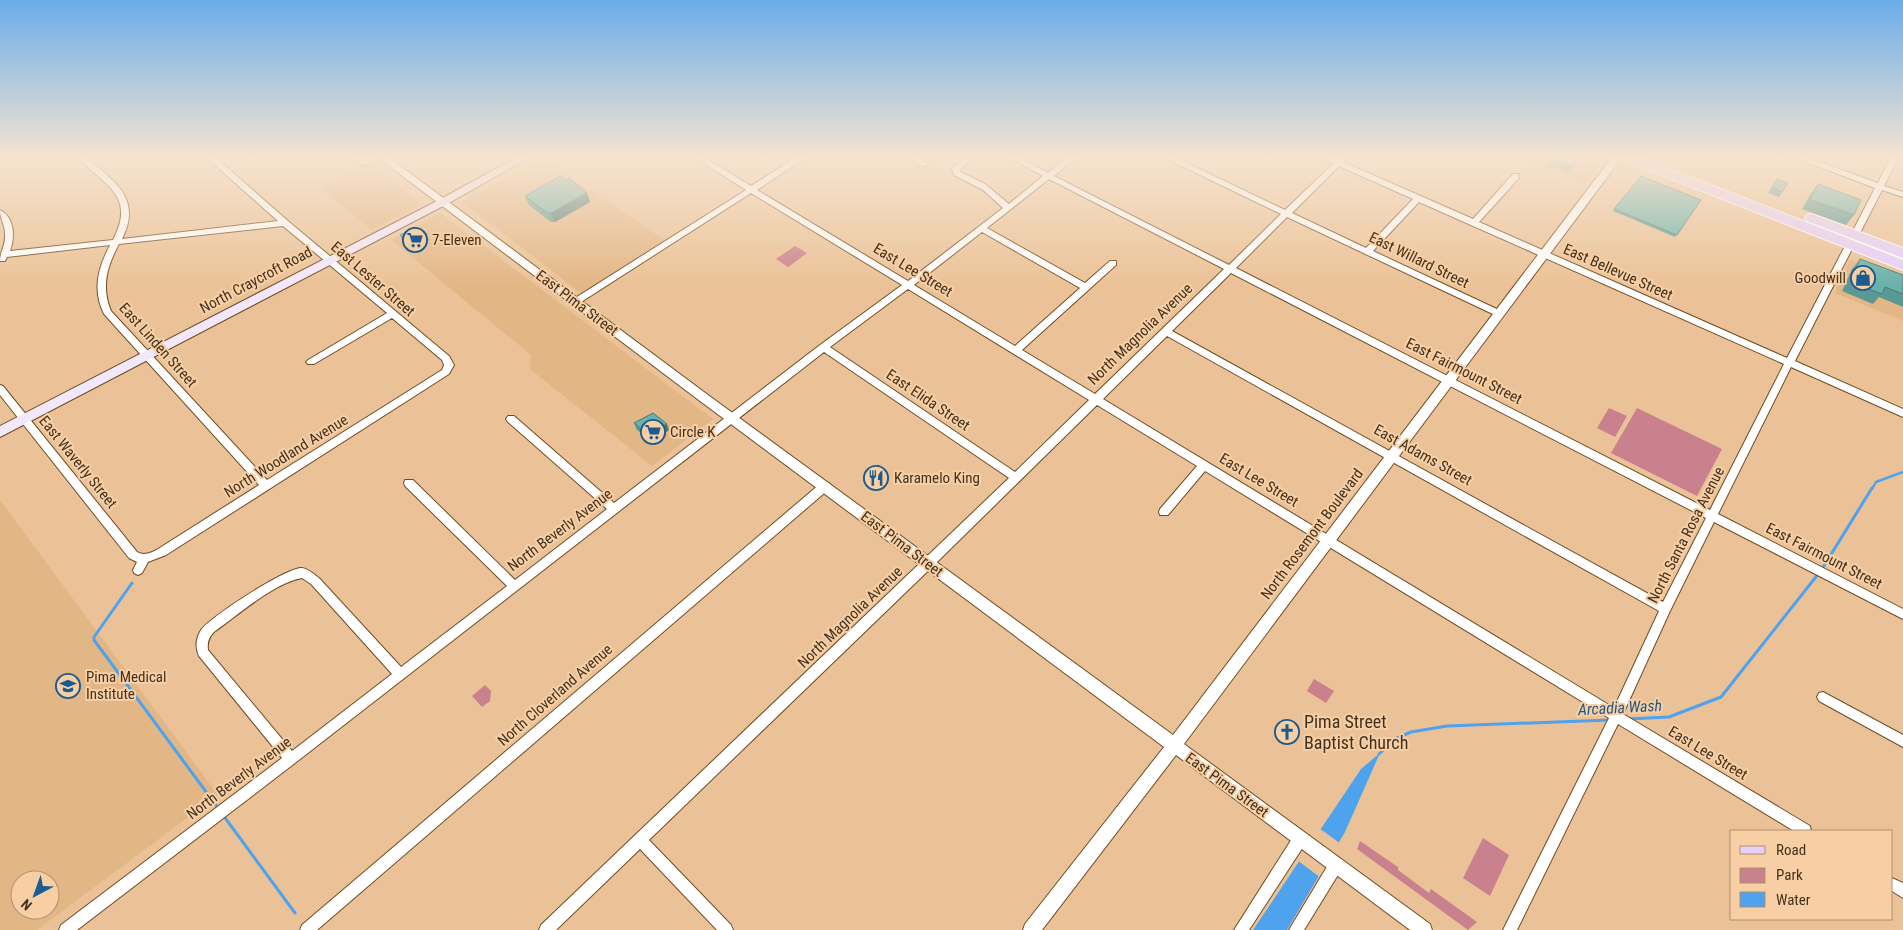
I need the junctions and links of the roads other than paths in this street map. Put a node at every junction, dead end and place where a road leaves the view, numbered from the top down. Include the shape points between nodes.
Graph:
1 (121, 199) edge
2 (258, 199) edge
3 (439, 199) edge
4 (448, 199) edge
5 (737, 199) edge
6 (767, 199) edge
7 (996, 199) edge
8 (1018, 199) edge
9 (1094, 199) edge
10 (1256, 199) edge
11 (1302, 199) edge
12 (1418, 199) edge
13 (1419, 199) edge
14 (1495, 199) edge
15 (1584, 199) edge
16 (1743, 199) edge
17 (1756, 199) edge
18 (1874, 199) edge
19 (443, 202) junction
20 (1008, 207) junction
21 (0, 213) edge
22 (1287, 214) junction
23 (285, 223) junction
24 (1474, 223) junction
25 (981, 228) junction
26 (1854, 240) junction
27 (115, 243) junction
28 (1368, 251) junction
29 (1543, 253) junction
30 (1903, 253) edge
31 (1, 257) edge
32 (330, 260) junction
33 (1113, 263) dead end
34 (1903, 265) edge
35 (1228, 270) junction
36 (908, 286) junction
37 (1086, 287) junction
38 (574, 302) junction
39 (1498, 313) junction
40 (392, 314) junction
41 (1165, 331) junction
42 (823, 347) junction
43 (1015, 351) junction
44 (146, 357) junction
45 (311, 362) dead end
46 (1789, 363) junction
47 (452, 366) joint
48 (1448, 380) junction
49 (0, 388) edge
50 (1094, 400) junction
51 (1903, 413) edge
52 (731, 418) junction
53 (511, 419) dead end
54 (25, 420) junction
55 (0, 432) edge
56 (1391, 456) junction
57 (1203, 466) junction
58 (1016, 478) junction
59 (409, 483) dead end
60 (266, 486) junction
61 (824, 486) junction
62 (614, 509) junction
63 (1164, 512) dead end
64 (1712, 516) junction
65 (1328, 540) junction
66 (145, 558) junction
67 (928, 564) junction
68 (138, 570) dead end
69 (514, 586) junction
70 (1665, 609) junction
71 (1903, 614) edge
72 (400, 674) junction
73 (1823, 697) dead end
74 (1616, 716) junction
75 (1903, 741) edge
76 (1173, 746) junction
77 (290, 760) junction
78 (1803, 830) edge
79 (641, 840) junction
80 (1302, 840) junction
81 (1332, 862) junction
82 (66, 930) edge
83 (307, 930) edge
84 (546, 930) edge
85 (726, 930) edge
86 (1031, 930) edge
87 (1241, 930) edge
88 (1296, 930) edge
89 (1424, 930) edge
90 (1510, 930) edge

1 - 27 street, East Linden Street via 125,220
2 - 23 street, East Lester Street
3 - 19 street, East Pima Street
4 - 19 main road, North Craycroft Road
5 - 38 street
6 - 36 street, East Lee Street
7 - 20 street
8 - 20 street, North Beverly Avenue
9 - 35 street, East Fairmount Street
10 - 22 street, East Willard Street
11 - 22 street, North Magnolia Avenue
12 - 28 street
13 - 24 street, East Bellevue Street
14 - 24 street
15 - 29 street, North Rosemont Boulevard
16 - 26 main road
17 - 26 main road
18 - 26 street, North Santa Rosa Avenue
19 - 32 main road, North Craycroft Road
19 - 38 street, East Pima Street
20 - 25 street, North Beverly Avenue
21 - 31 street via 10,229 9,242
22 - 28 street, East Willard Street
22 - 35 street, North Magnolia Avenue
23 - 27 street
23 - 32 street, East Lester Street
24 - 29 street, East Bellevue Street
25 - 36 street, North Beverly Avenue
25 - 37 street
26 - 30 main road
26 - 34 main road
26 - 46 street, North Santa Rosa Avenue
27 - 31 street
27 - 44 street, East Linden Street via 102,274 104,304 115,322
28 - 39 street, East Willard Street
29 - 39 street, North Rosemont Boulevard
29 - 46 street, East Bellevue Street
32 - 40 street, East Lester Street
32 - 44 main road, North Craycroft Road
33 - 37 street
35 - 41 street, North Magnolia Avenue
35 - 48 street, East Fairmount Street
36 - 42 street, North Beverly Avenue
36 - 43 street, East Lee Street
37 - 43 street
38 - 52 street, East Pima Street
39 - 48 street, North Rosemont Boulevard
40 - 45 street
40 - 47 street, East Lester Street
41 - 50 street, North Magnolia Avenue
41 - 56 street, East Adams Street
42 - 52 street, North Beverly Avenue
42 - 58 street, East Elida Street
43 - 50 street, East Lee Street
44 - 54 main road, North Craycroft Road
44 - 60 street, East Linden Street
46 - 51 street, East Bellevue Street
46 - 64 street, North Santa Rosa Avenue
47 - 60 street, North Woodland Avenue via 442,376
48 - 56 street, North Rosemont Boulevard
48 - 64 street, East Fairmount Street
49 - 54 street, East Waverly Street
50 - 57 street, East Lee Street
50 - 58 street, North Magnolia Avenue
52 - 61 street, East Pima Street
52 - 62 street, North Beverly Avenue
53 - 62 street
54 - 55 main road, North Craycroft Road
54 - 66 street, East Waverly Street via 133,554 137,558
56 - 65 street, North Rosemont Boulevard
56 - 70 street, East Adams Street
57 - 63 street
57 - 65 street, East Lee Street
58 - 67 street, North Magnolia Avenue
59 - 69 street
60 - 66 street, North Woodland Avenue via 162,552
61 - 67 street, East Pima Street
61 - 83 street, North Cloverland Avenue
62 - 69 street, North Beverly Avenue
64 - 70 street, North Santa Rosa Avenue
64 - 71 street, East Fairmount Street
65 - 74 street, East Lee Street
65 - 76 street, North Rosemont Boulevard
66 - 68 street
67 - 76 street, East Pima Street
67 - 79 street, North Magnolia Avenue
69 - 72 street, North Beverly Avenue
70 - 74 street, North Santa Rosa Avenue
72 - 77 street, North Beverly Avenue
72 - 77 street via 307,574 285,577 210,628 204,635 203,652
73 - 75 street
74 - 78 street, East Lee Street
74 - 90 street, North Santa Rosa Avenue
76 - 80 street, East Pima Street
76 - 86 street, North Rosemont Boulevard
77 - 82 street, North Beverly Avenue
79 - 84 street, North Magnolia Avenue
79 - 85 street
80 - 81 street, East Pima Street
80 - 87 street
81 - 88 street
81 - 89 street, East Pima Street

